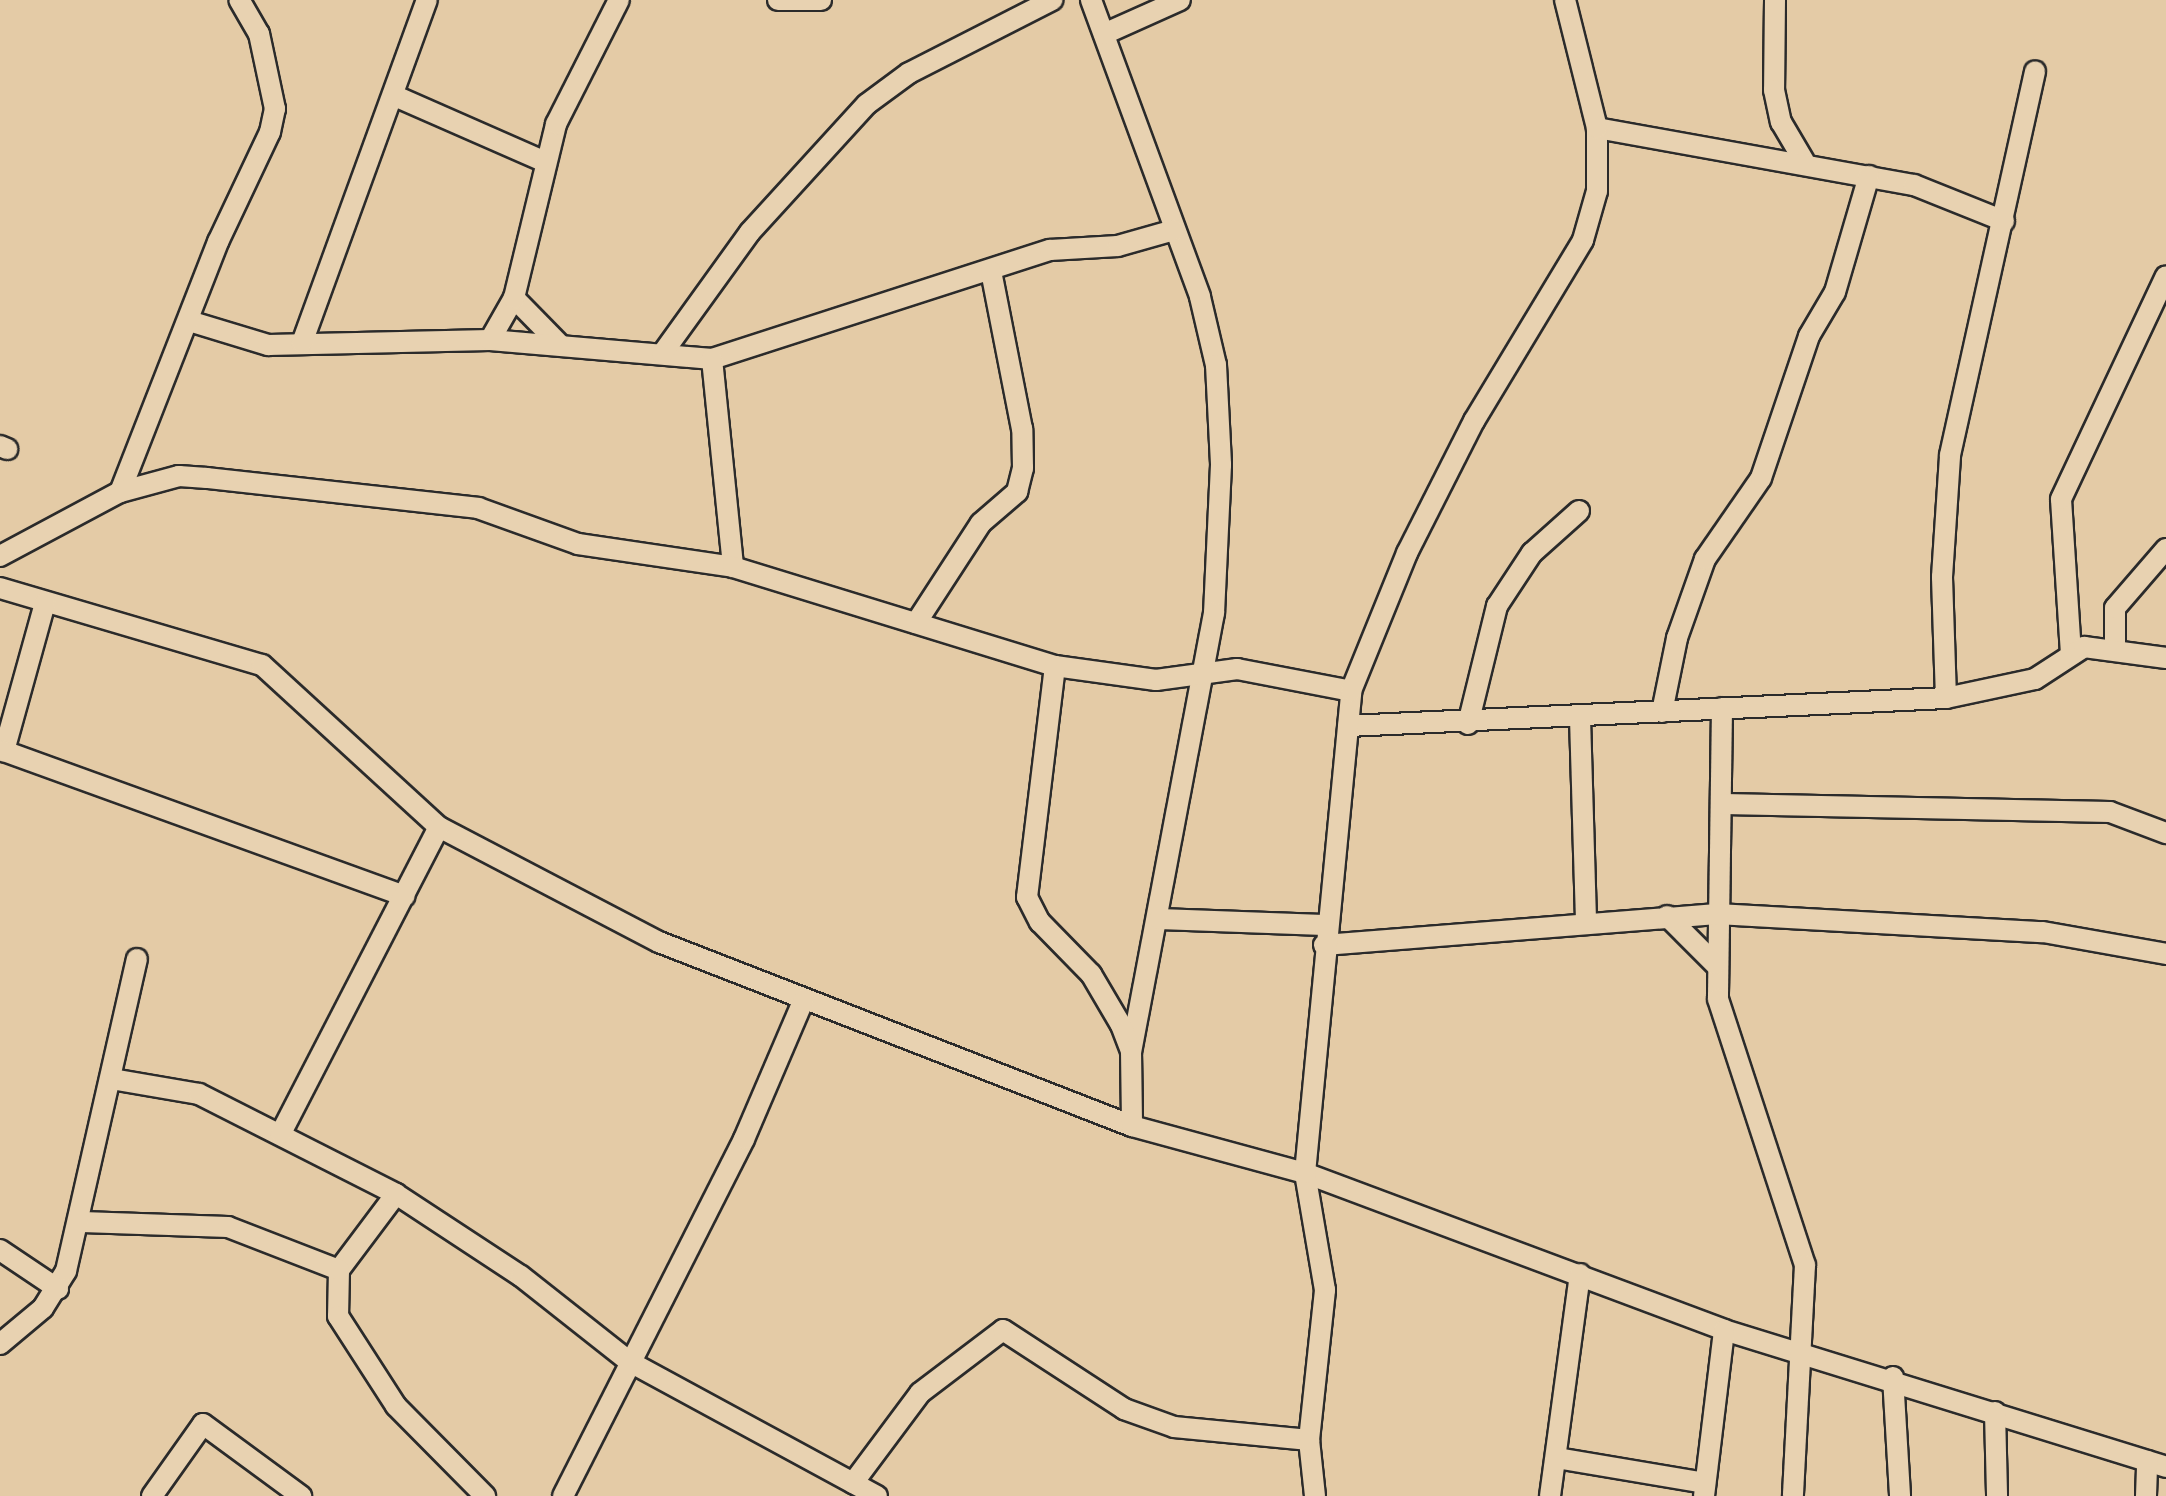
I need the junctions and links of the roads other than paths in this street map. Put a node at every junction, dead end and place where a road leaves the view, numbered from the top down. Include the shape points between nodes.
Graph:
1 (239, 0) edge
2 (427, 0) edge
3 (619, 0) edge
4 (778, 0) edge
5 (821, 0) edge
6 (1052, 0) edge
7 (1091, 0) edge
8 (1180, 0) edge
9 (1565, 0) edge
10 (1775, 0) edge
11 (1104, 34) junction
12 (2035, 71) dead end
13 (395, 96) junction
14 (1781, 122) junction
15 (1597, 128) junction
16 (1758, 153) junction
17 (543, 161) junction
18 (1804, 161) junction
19 (1869, 176) junction
20 (2004, 221) junction
21 (1174, 230) junction
22 (991, 271) junction
23 (2166, 276) edge
24 (514, 298) junction
25 (189, 321) junction
26 (490, 340) junction
27 (302, 343) junction
28 (559, 344) junction
29 (662, 354) junction
30 (712, 359) junction
31 (120, 492) junction
32 (1579, 511) dead end
33 (2166, 549) edge
34 (0, 556) edge
35 (733, 567) junction
36 (0, 588) edge
37 (45, 603) junction
38 (916, 623) junction
39 (2115, 649) junction
40 (2071, 654) junction
41 (2166, 658) edge
42 (1055, 666) junction
43 (1200, 671) junction
44 (1351, 691) junction
45 (1946, 698) junction
46 (1722, 708) junction
47 (1662, 712) junction
48 (1580, 718) junction
49 (1468, 724) junction
50 (1348, 726) junction
51 (1724, 804) junction
52 (439, 827) junction
53 (2166, 833) edge
54 (405, 896) junction
55 (1717, 914) junction
56 (1667, 916) junction
57 (1159, 919) junction
58 (1586, 920) junction
59 (1324, 935) junction
60 (2166, 954) edge
61 (137, 959) dead end
62 (1715, 964) junction
63 (804, 999) junction
64 (1131, 1051) junction
65 (112, 1079) junction
66 (1132, 1126) junction
67 (281, 1133) junction
68 (1305, 1173) junction
69 (396, 1194) junction
70 (82, 1222) junction
71 (0, 1250) edge
72 (339, 1270) junction
73 (1580, 1274) junction
74 (58, 1289) junction
75 (1724, 1330) junction
76 (0, 1344) edge
77 (1797, 1351) junction
78 (630, 1362) junction
79 (1893, 1377) junction
80 (1995, 1412) junction
81 (1309, 1440) junction
82 (1557, 1458) junction
83 (2157, 1464) edge
84 (853, 1483) junction
85 (1704, 1490) edge
86 (152, 1496) edge
87 (301, 1496) edge
88 (485, 1496) edge
89 (563, 1496) edge
90 (877, 1496) edge
91 (1315, 1496) edge
92 (1550, 1496) edge
93 (1793, 1496) edge
94 (1900, 1496) edge
95 (1997, 1496) edge
96 (2146, 1496) edge

1 - 25 street via 259,34 275,109
2 - 13 street
3 - 17 street
4 - 5 street
6 - 29 street via 909,73 867,104 750,232
7 - 11 street
8 - 11 street
9 - 15 street
10 - 14 street via 1771,66
11 - 21 street
12 - 20 street
13 - 17 street
13 - 27 street
14 - 16 street
14 - 18 street
15 - 16 street
15 - 44 street via 1597,191 1583,240 1447,474
16 - 18 street
17 - 24 street
18 - 19 street
19 - 20 street via 1914,185
19 - 47 street via 1835,292 1809,336 1761,478 1705,559 1677,638
20 - 45 street via 1950,455 1942,577
21 - 22 street via 1118,246 1076,244
21 - 43 street via 1216,365 1221,552
22 - 30 street
22 - 38 street via 1022,429 1023,468 1017,492 981,523
23 - 40 street via 2061,499
24 - 26 street
24 - 28 street
25 - 27 street via 228,338
25 - 31 street
26 - 27 street
26 - 28 street
28 - 29 street
29 - 30 street
30 - 35 street
31 - 34 street
31 - 35 street via 179,476 478,508 578,544
32 - 49 street via 1547,536 1497,606
33 - 39 street via 2115,608
35 - 38 street
36 - 37 street
37 - 52 street via 281,675
37 - 54 street via 4,751
38 - 42 street
39 - 40 street via 2097,645
39 - 41 street
40 - 45 street via 2035,679
42 - 43 street via 1156,680
42 - 64 street via 1027,897 1040,922 1091,974
43 - 44 street via 1237,669
43 - 57 street
44 - 50 street
45 - 46 street
46 - 47 street
46 - 51 street
47 - 48 street
48 - 49 street
48 - 58 street
49 - 50 street
50 - 59 street
51 - 53 street via 2110,812
51 - 55 street
52 - 54 street
52 - 63 street via 605,917
54 - 67 street
55 - 56 street
55 - 60 street via 2043,932
55 - 62 street
56 - 58 street
56 - 62 street
57 - 59 street
57 - 64 street
58 - 59 street
59 - 68 street
61 - 65 street
62 - 77 street via 1721,1010 1805,1265
63 - 66 street
63 - 78 street via 744,1139
64 - 66 street
65 - 67 street via 199,1094
65 - 70 street
66 - 68 street
67 - 69 street
68 - 73 street
68 - 81 street via 1325,1290
69 - 72 street
69 - 78 street via 521,1276
70 - 72 street via 228,1227
70 - 74 street
71 - 74 street
72 - 88 street via 334,1297 351,1346 404,1415
73 - 75 street
73 - 82 street
74 - 76 street
75 - 77 street
75 - 85 street
77 - 79 street
77 - 93 street
78 - 84 street
78 - 89 street
79 - 80 street
79 - 94 street
80 - 83 street
80 - 95 street
81 - 84 street via 1174,1427 1112,1402 1003,1330 920,1393
81 - 91 street
82 - 85 street
82 - 92 street
83 - 96 street
84 - 90 street
86 - 87 street via 203,1424

